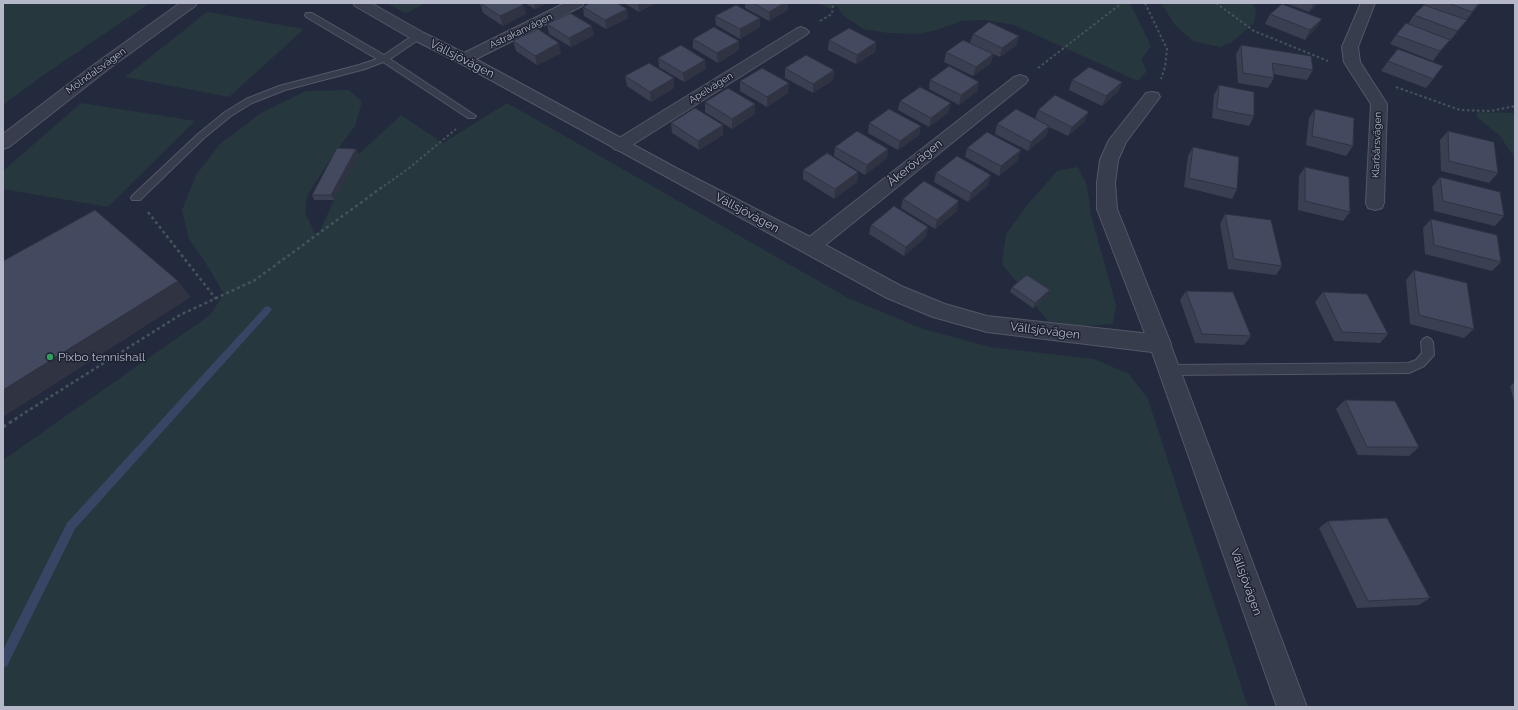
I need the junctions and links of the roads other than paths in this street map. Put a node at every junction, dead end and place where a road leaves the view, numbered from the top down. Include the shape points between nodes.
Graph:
1 (190, 3) edge
2 (360, 3) edge
3 (577, 3) edge
4 (1368, 3) edge
5 (309, 15) dead end
6 (802, 32) dead end
7 (418, 36) junction
8 (384, 59) junction
9 (464, 59) junction
10 (1020, 80) road end
11 (1152, 97) road end
12 (472, 116) road end
13 (3, 142) edge
14 (620, 145) junction
15 (136, 198) road end
16 (1375, 203) dead end
17 (811, 246) junction
18 (1427, 342) dead end
19 (1160, 344) junction
20 (1169, 370) junction
21 (1292, 707) edge

1 - 13 street, Mölndalsvägen
2 - 7 street, Vällsjövägen
3 - 9 street, Astrakanvägen
4 - 16 street, Klarbärsvägen via 1350,47 1352,62 1357,72 1379,104
5 - 8 lane
6 - 14 street, Apelvägen
7 - 8 lane
7 - 9 street, Vällsjövägen
8 - 12 lane
8 - 15 lane via 282,88 249,101 201,136
9 - 14 street, Vällsjövägen
10 - 17 street, Åkerövägen
11 - 19 street, Vällsjövägen via 1118,140 1109,160 1106,183 1107,209
14 - 17 street, Vällsjövägen
17 - 19 street, Vällsjövägen via 894,292 940,311 987,324
18 - 20 lane via 1428,355 1420,363 1409,368
19 - 20 street, Vällsjövägen
20 - 21 street, Vällsjövägen

